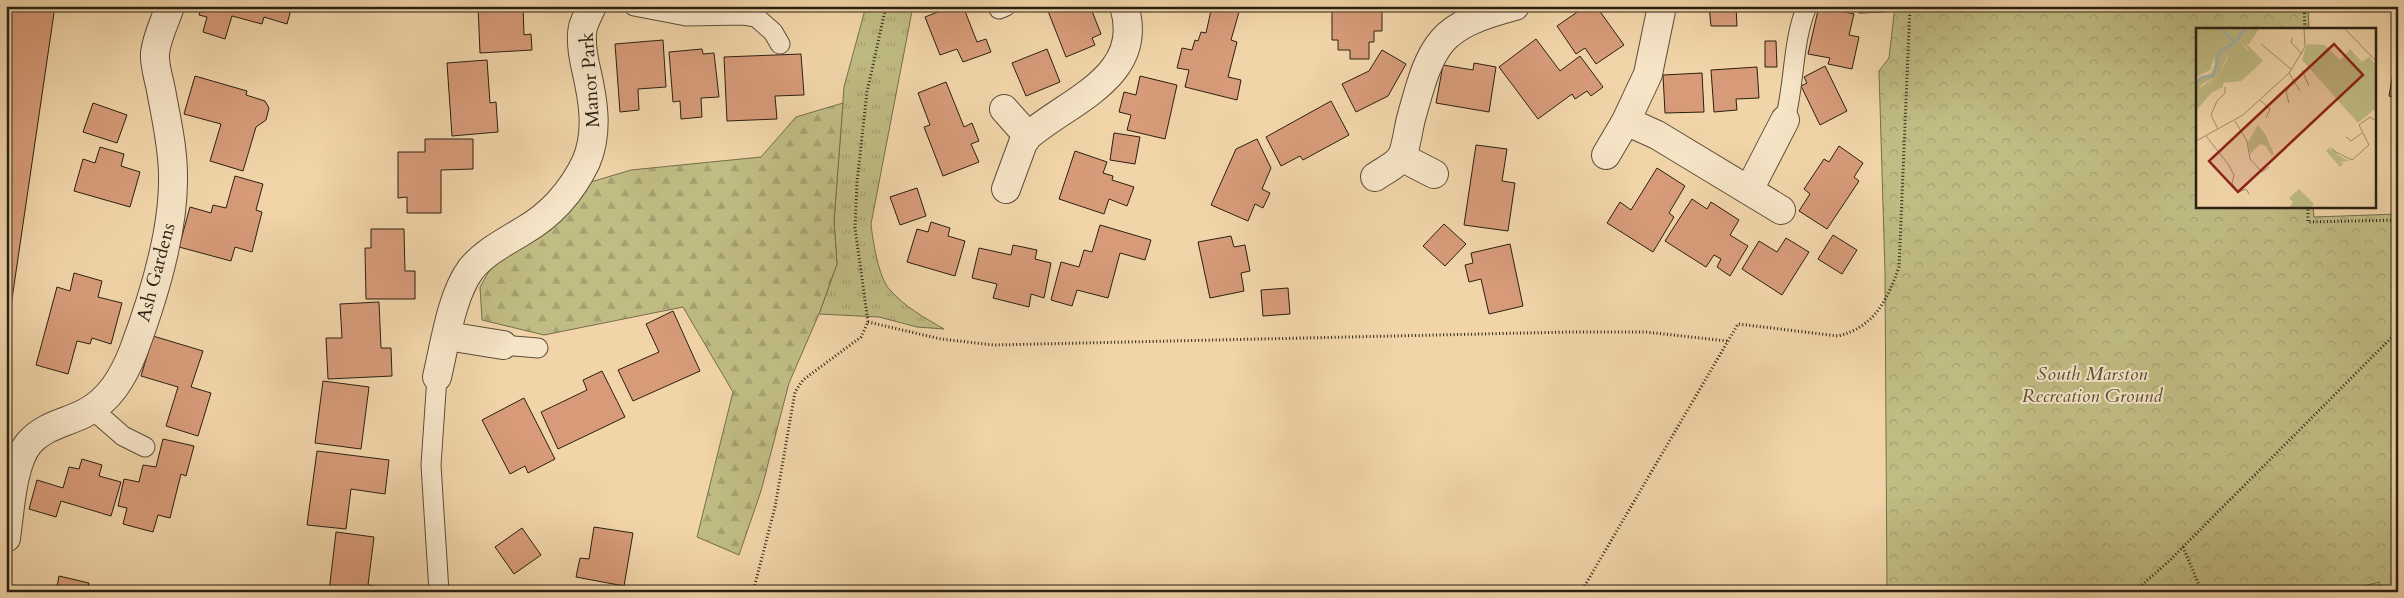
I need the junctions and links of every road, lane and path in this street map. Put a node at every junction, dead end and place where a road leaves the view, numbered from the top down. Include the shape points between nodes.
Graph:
1 (170, 6) edge
2 (592, 6) edge
3 (634, 6) edge
4 (886, 6) edge
5 (1124, 6) edge
6 (1515, 6) edge
7 (1662, 6) edge
8 (1807, 6) edge
9 (1910, 6) edge
10 (2304, 6) edge
11 (2305, 28) edge
12 (780, 44) dead end
13 (1004, 110) dead end
14 (1785, 120) joint
15 (1626, 121) junction
16 (1028, 136) junction
17 (1606, 155) dead end
18 (1401, 157) junction
19 (1434, 174) dead end
20 (1375, 177) dead end
21 (1006, 189) dead end
22 (1749, 190) junction
23 (2308, 208) edge
24 (1781, 210) dead end
25 (2398, 220) edge
26 (868, 322) junction
27 (2398, 331) edge
28 (448, 336) junction
29 (1727, 341) junction
30 (503, 345) joint
31 (538, 348) dead end
32 (437, 377) joint
33 (92, 409) junction
34 (145, 448) dead end
35 (6, 538) edge
36 (2183, 547) junction
37 (439, 592) edge
38 (753, 592) edge
39 (1581, 592) edge
40 (2134, 592) edge
41 (2202, 592) edge

1 - 33 street, Ash Gardens via 157,38 155,56 168,124 173,175 170,220 155,285 133,352 111,393
2 - 28 street, Manor Park via 583,28 583,50 594,123 586,160 573,185 541,220 484,255 471,269 458,293
3 - 12 lane via 686,16 756,17 774,32
4 - 26 path via 867,92 857,182 855,228
5 - 16 street via 1129,36 1124,55 1114,70 1081,99
6 - 18 street via 1462,24 1435,49 1422,78
7 - 15 street via 1648,74
8 - 14 lane via 1796,39 1792,96
9 - 29 path via 1899,267 1891,291 1872,320 1855,332 1838,336 1738,324
10 - 11 path
13 - 16 street
14 - 22 street
15 - 17 street
15 - 22 street via 1657,135
16 - 21 street via 1022,143
18 - 19 street
18 - 20 street
22 - 24 street
23 - 25 path via 2308,222
26 - 29 path via 941,340 994,345 1570,332 1646,332
26 - 38 path via 861,337 803,380 795,392 775,507
27 - 36 path
28 - 30 street
28 - 32 street, Manor Park
29 - 39 path
30 - 31 lane
32 - 37 lane via 431,465
33 - 34 lane via 123,436
33 - 35 street, Ash Gardens via 50,426 29,444 22,455 14,485
36 - 40 path
36 - 41 path

